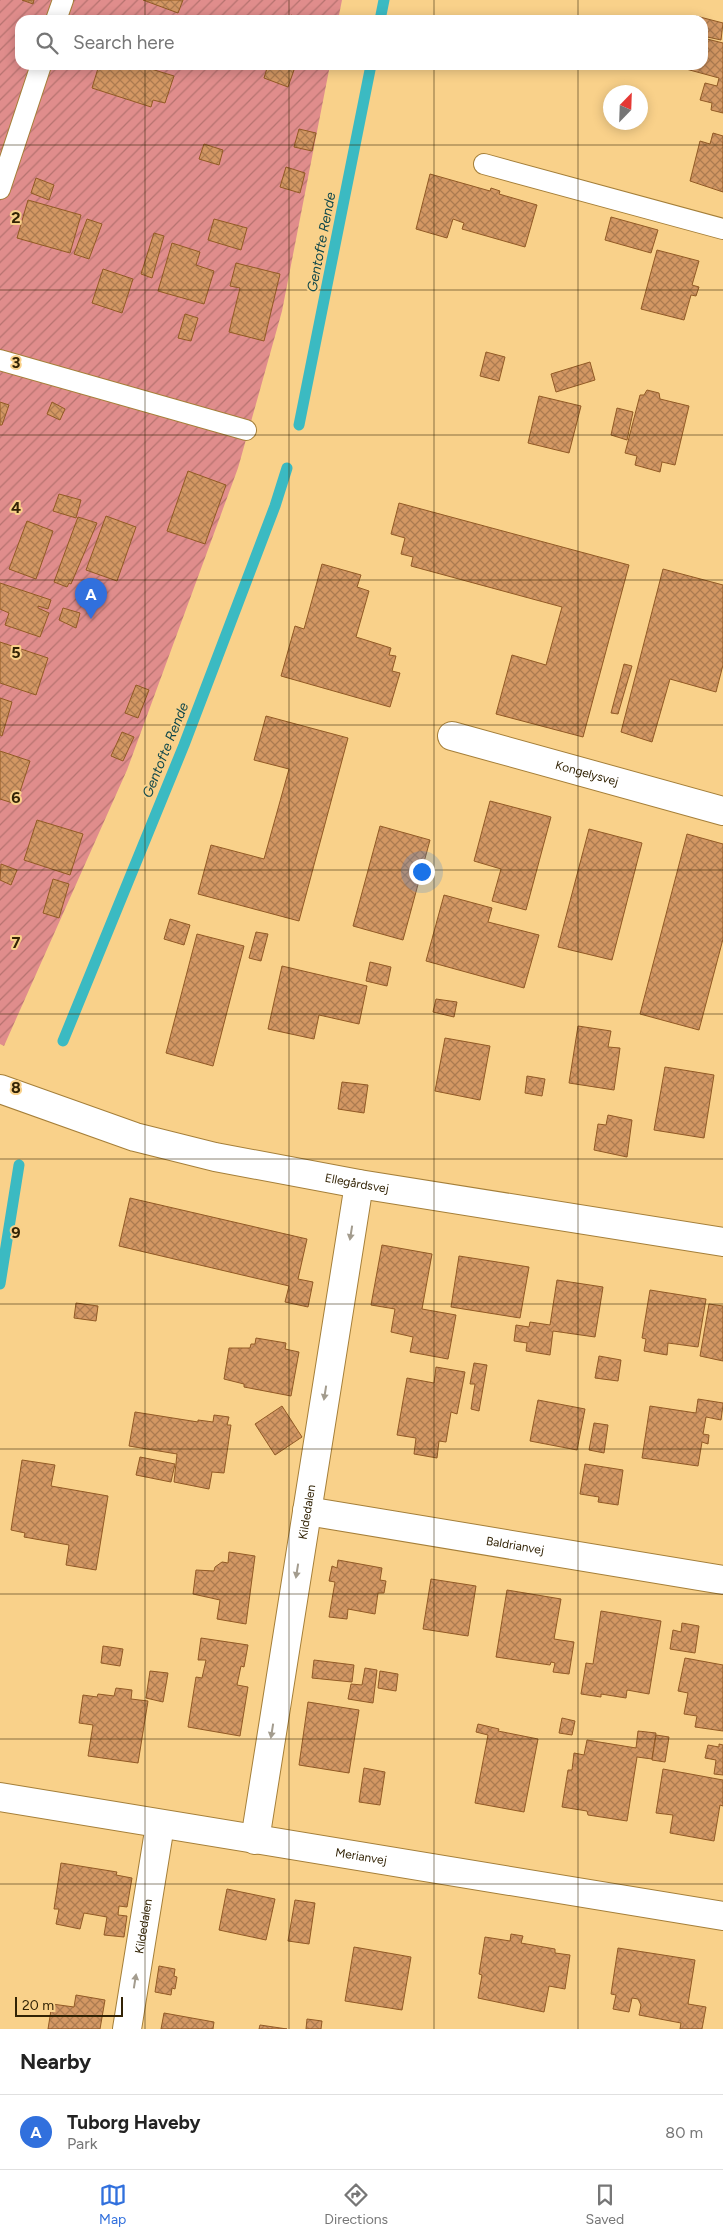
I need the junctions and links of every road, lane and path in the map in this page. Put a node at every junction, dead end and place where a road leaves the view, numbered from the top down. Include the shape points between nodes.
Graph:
1 (63, 0) edge
2 (58, 15) edge
3 (39, 70) edge
4 (484, 164) dead end
5 (0, 189) edge
6 (723, 229) edge
7 (0, 360) edge
8 (246, 430) dead end
9 (452, 736) dead end
10 (723, 811) edge
11 (0, 1089) edge
12 (359, 1184) junction
13 (723, 1242) edge
14 (307, 1511) junction
15 (723, 1580) edge
16 (0, 1797) edge
17 (160, 1825) junction
18 (255, 1840) junction
19 (723, 1916) edge
20 (127, 2029) edge

1 - 2 lane
3 - 5 lane
4 - 6 lane
7 - 8 lane
9 - 10 street, Kongelysvej
11 - 12 street, Ellegårdsvej via 135,1137 215,1157
12 - 13 street, Ellegårdsvej
12 -> 14 street, Kildedalen
14 - 15 street, Baldrianvej
14 -> 18 street, Kildedalen
16 - 17 street, Merianvej
17 - 18 street, Merianvej
20 -> 17 street, Kildedalen
18 - 19 street, Merianvej

